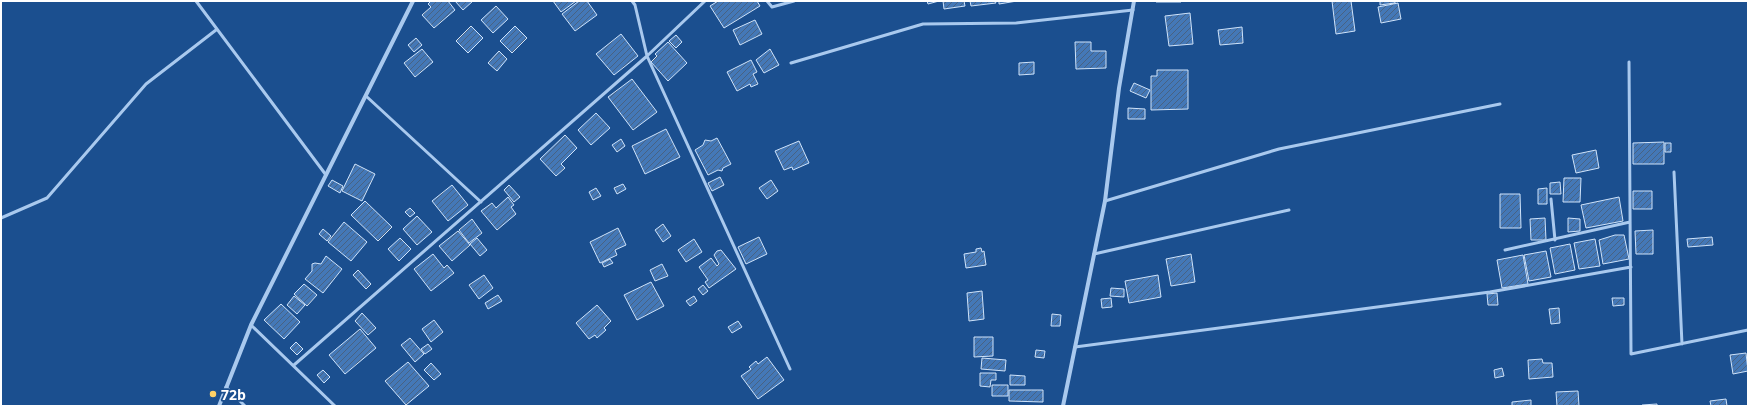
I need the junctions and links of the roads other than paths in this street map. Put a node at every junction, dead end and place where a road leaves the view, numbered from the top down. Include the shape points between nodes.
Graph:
1 (196, 1) edge
2 (413, 1) edge
3 (632, 1) edge
4 (705, 1) edge
5 (767, 1) edge
6 (794, 1) edge
7 (1134, 1) edge
8 (1133, 10) junction
9 (216, 30) junction
10 (647, 56) junction
11 (1629, 62) dead end
12 (791, 63) dead end
13 (366, 96) junction
14 (1500, 104) dead end
15 (1674, 172) dead end
16 (326, 175) junction
17 (1551, 200) dead end
18 (1105, 201) junction
19 (481, 202) junction
20 (1289, 210) dead end
21 (1, 218) edge
22 (1630, 222) junction
23 (1555, 240) junction
24 (1505, 250) dead end
25 (1094, 254) junction
26 (1631, 267) junction
27 (251, 324) junction
28 (1748, 330) edge
29 (1682, 344) junction
30 (1073, 348) junction
31 (294, 365) junction
32 (790, 369) dead end
33 (226, 387) junction
34 (219, 406) edge
35 (244, 406) edge
36 (335, 406) edge
37 (1063, 406) edge

1 - 9 lane
2 - 13 street
3 - 10 lane
4 - 10 lane
5 - 6 lane via 772,7
7 - 8 street
8 - 12 lane via 1016,23 923,24
8 - 18 street via 1119,88
9 - 16 lane
9 - 21 lane via 146,84 47,198
10 - 19 lane
10 - 32 lane
11 - 22 lane
13 - 16 street
13 - 19 lane
14 - 18 lane via 1279,149
15 - 29 lane
16 - 27 street
17 - 23 lane
18 - 25 street
19 - 31 lane
20 - 25 lane
22 - 23 lane
22 - 26 lane
23 - 24 lane
25 - 30 street
26 - 29 lane via 1631,354
26 - 30 lane via 1490,292
27 - 31 lane
27 - 33 street
28 - 29 lane
30 - 37 street
31 - 36 lane
33 - 34 street
33 - 35 lane

